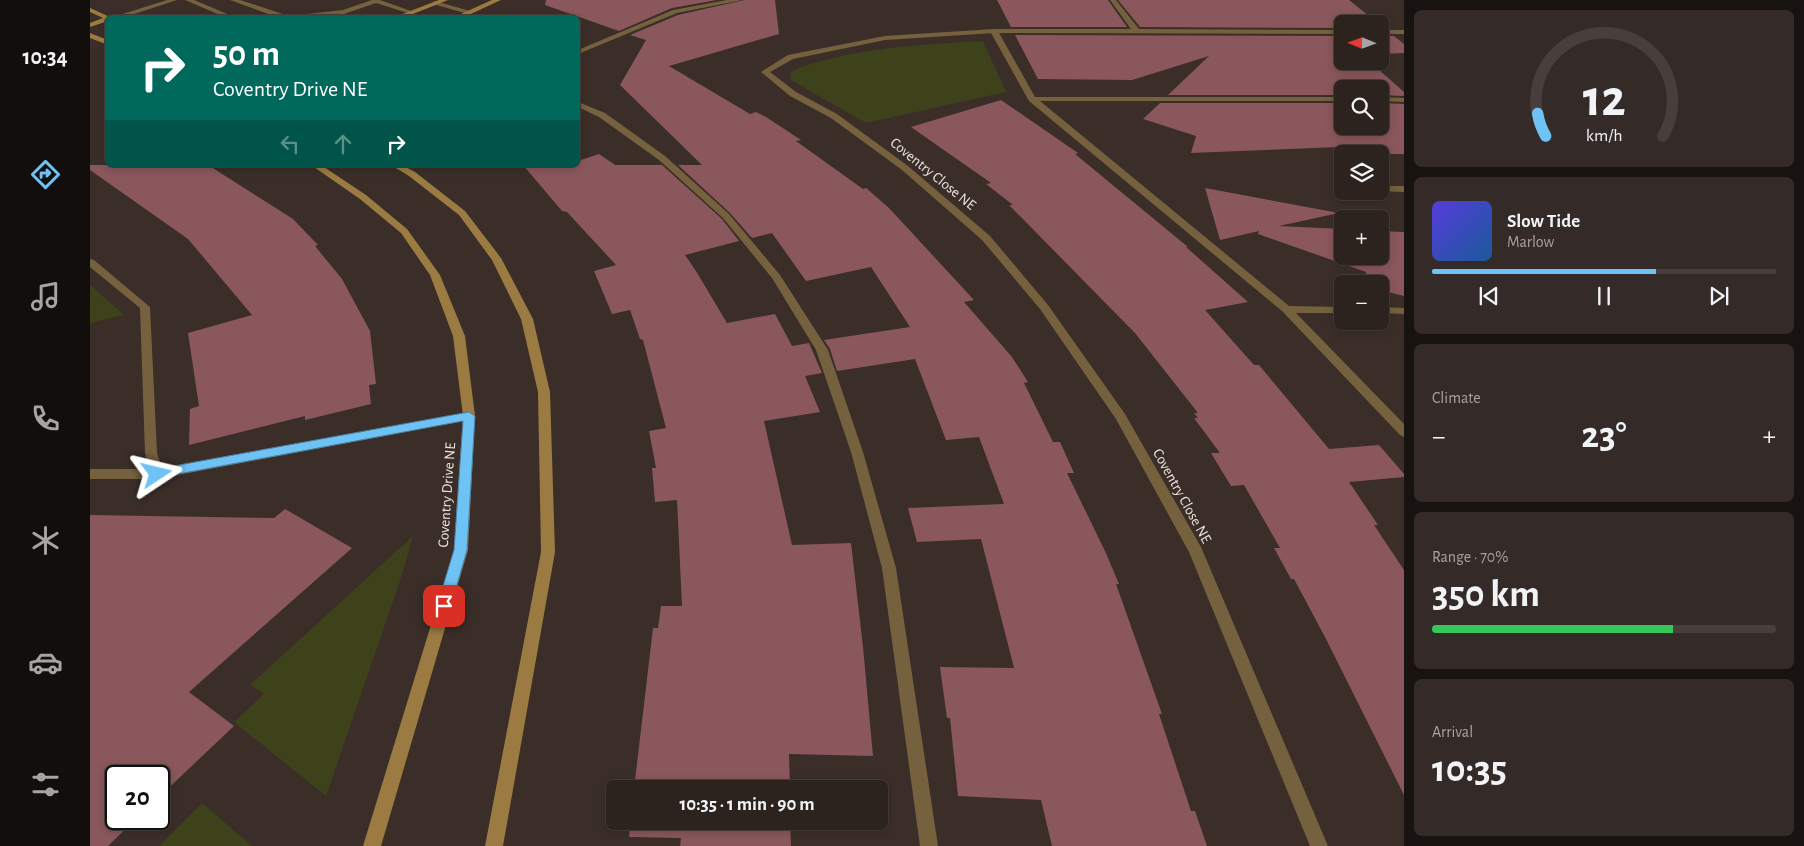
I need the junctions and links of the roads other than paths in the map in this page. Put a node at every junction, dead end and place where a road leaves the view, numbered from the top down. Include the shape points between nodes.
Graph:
1 (174, 0) edge
2 (188, 0) edge
3 (233, 0) edge
4 (445, 0) edge
5 (498, 0) edge
6 (739, 0) edge
7 (1113, 0) edge
8 (436, 3) junction
9 (90, 10) edge
10 (411, 12) junction
11 (468, 12) junction
12 (123, 15) edge
13 (226, 15) edge
14 (280, 15) edge
15 (316, 15) edge
16 (403, 15) edge
17 (462, 15) edge
18 (105, 17) edge
19 (105, 19) edge
20 (90, 25) edge
21 (994, 31) junction
22 (1137, 32) junction
23 (1334, 32) edge
24 (1389, 32) edge
25 (1404, 32) edge
26 (90, 34) edge
27 (105, 42) edge
28 (580, 51) edge
29 (1032, 99) junction
30 (1334, 99) edge
31 (1389, 100) edge
32 (1404, 100) edge
33 (580, 105) edge
34 (318, 167) edge
35 (399, 167) edge
36 (1389, 189) edge
37 (1404, 189) edge
38 (90, 262) edge
39 (1286, 309) junction
40 (1334, 310) edge
41 (1389, 310) edge
42 (1404, 311) edge
43 (469, 416) junction
44 (1404, 432) edge
45 (90, 474) edge
46 (157, 474) junction
47 (372, 846) edge
48 (494, 846) edge
49 (929, 846) edge
50 (1319, 846) edge

1 - 12 street
2 - 13 street
3 - 14 street
4 - 8 street
5 - 11 street
6 - 28 street via 675,12
7 - 22 street
8 - 10 street
8 - 11 street
9 - 18 street
10 - 15 street via 376,1 344,12
10 - 16 street
11 - 17 street
19 - 20 street
21 - 22 street, Coventry Close NE
21 - 29 street
21 - 50 street, Coventry Close NE via 885,38 791,57 765,72 793,94 834,116 905,168 986,238 1044,307 1121,417 1196,551
22 - 23 street, Coventry Close NE
24 - 25 street
26 - 27 street
29 - 30 street
29 - 39 street
31 - 32 street
33 - 49 street via 602,115 662,158 726,216 776,277 822,350 858,452 889,568
34 - 43 street, Coventry Drive NE via 404,230 435,275 459,336
35 - 48 street via 462,213 497,260 527,318 544,392 548,552
36 - 37 street
38 - 46 street via 145,307 151,453
39 - 40 street
39 - 44 street
41 - 42 street
43 - 46 street
43 - 47 street, Coventry Drive NE via 461,550
45 - 46 street

